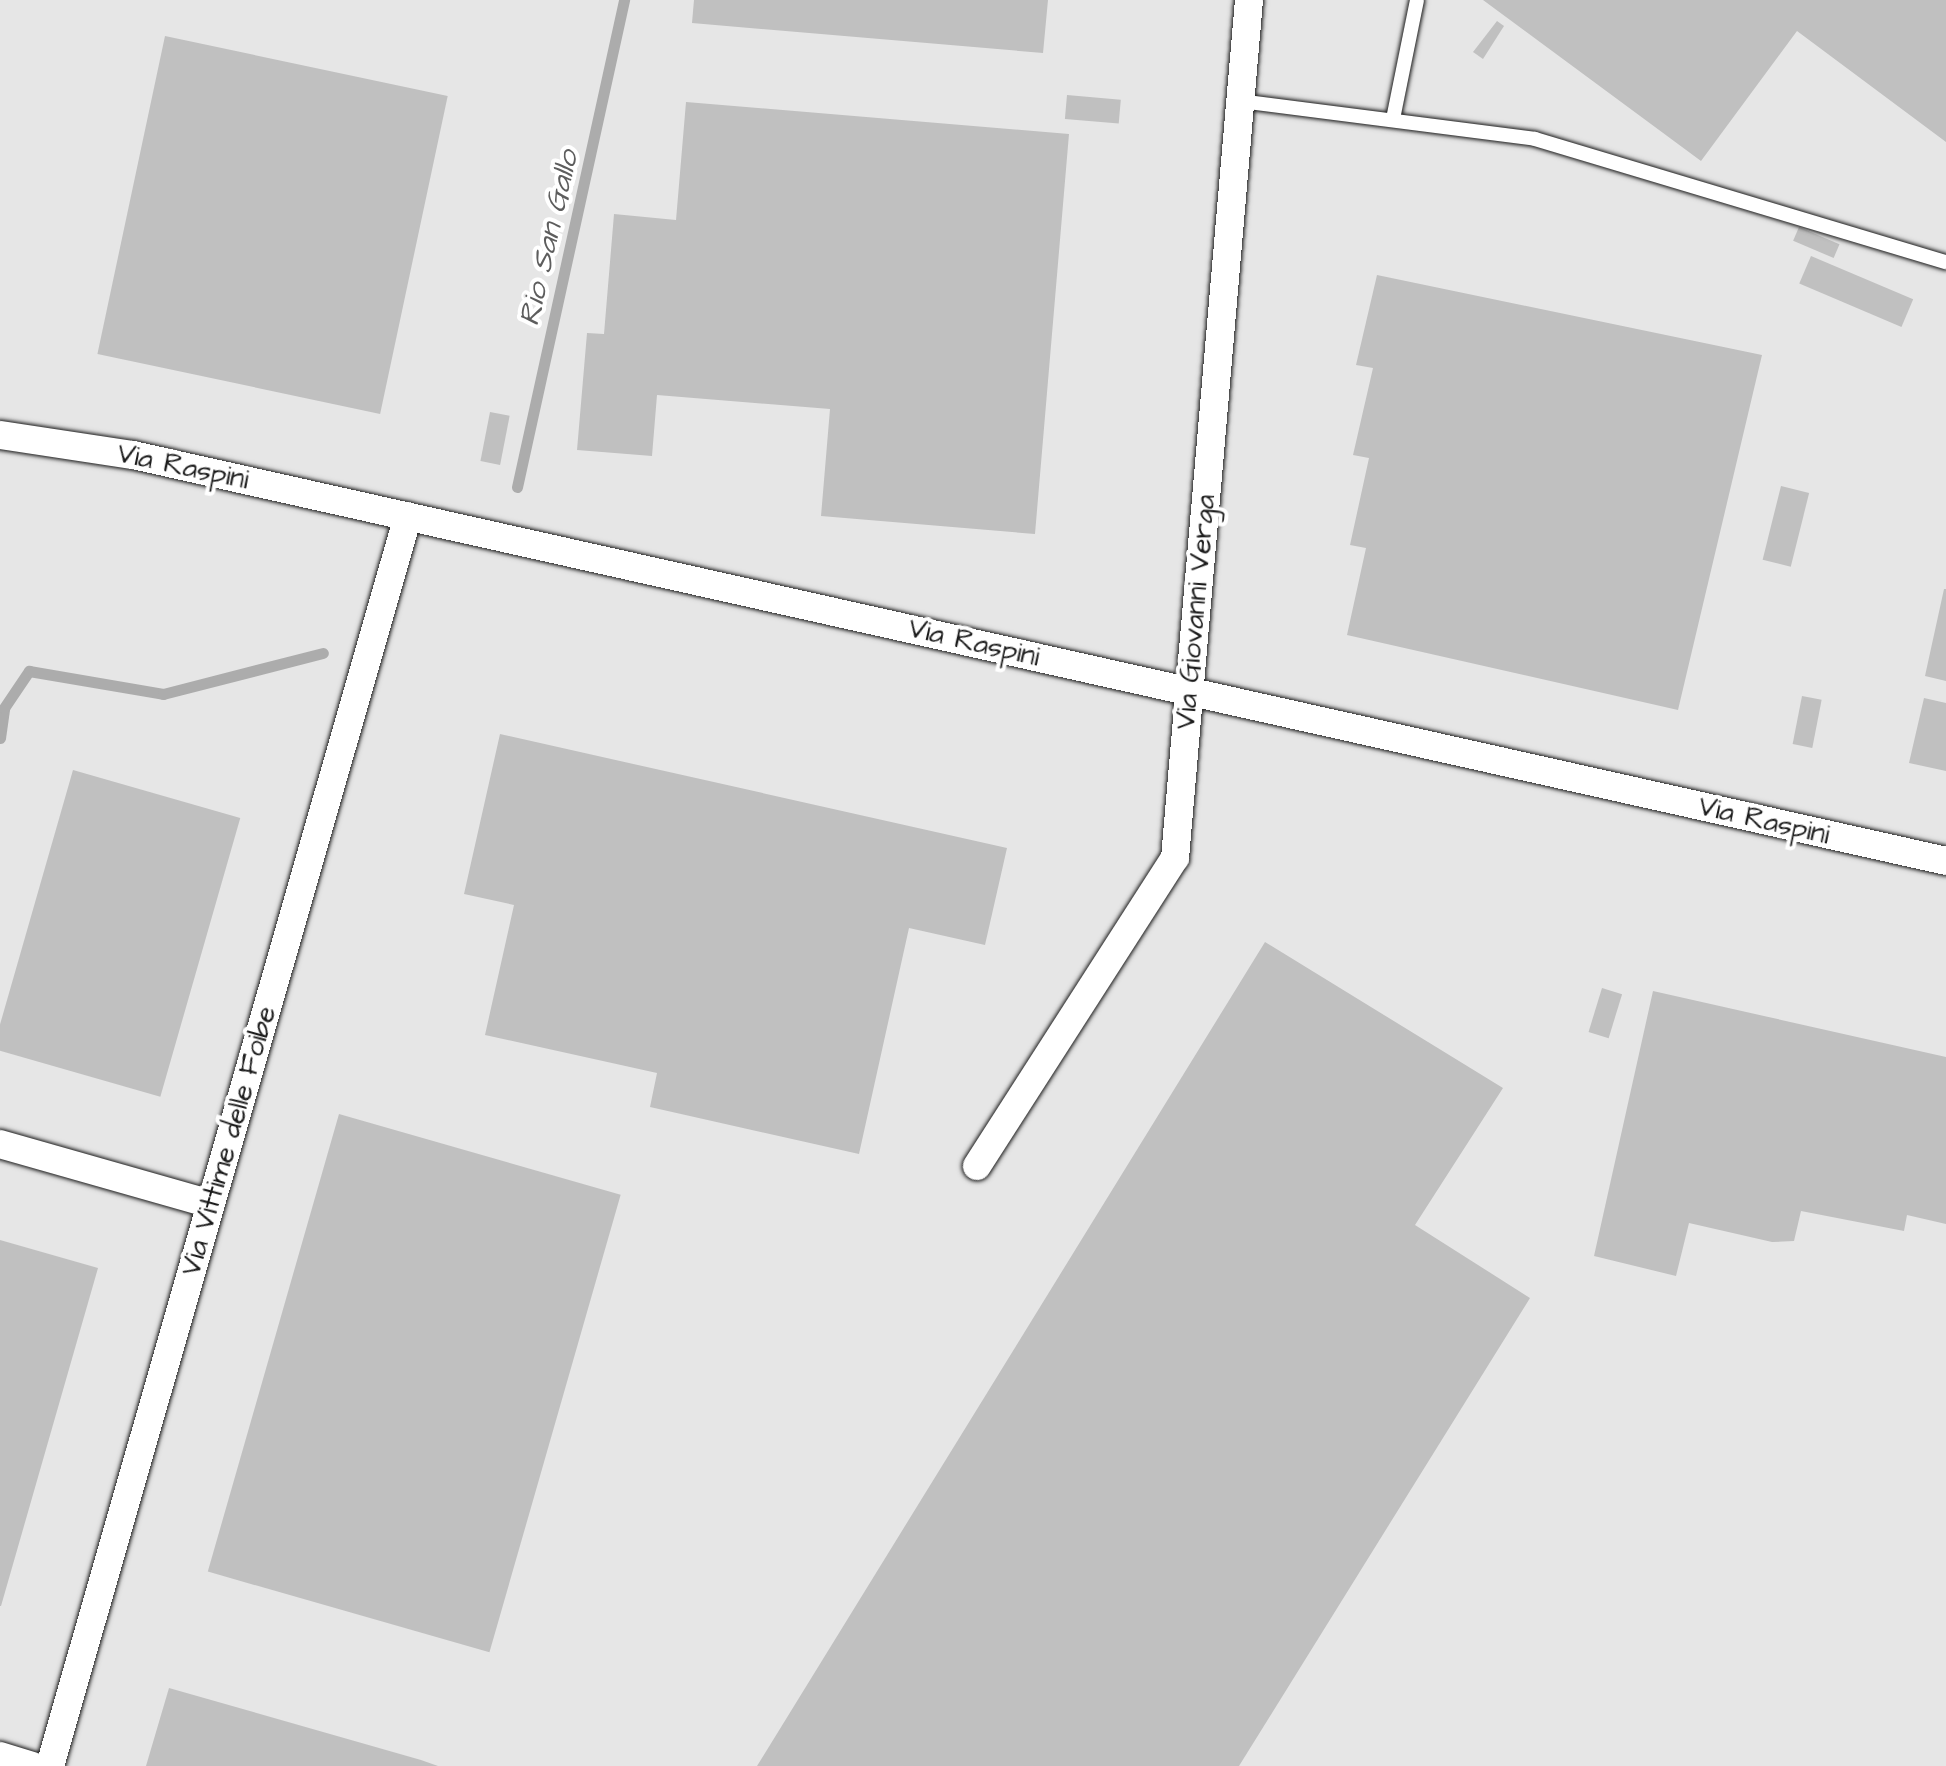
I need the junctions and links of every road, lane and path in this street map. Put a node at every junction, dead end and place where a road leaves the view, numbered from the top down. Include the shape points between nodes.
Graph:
1 (1249, 0) edge
2 (1416, 0) edge
3 (1240, 101) junction
4 (1393, 120) junction
5 (1946, 262) edge
6 (0, 435) edge
7 (408, 516) junction
8 (1190, 691) junction
9 (1946, 862) edge
10 (0, 1144) edge
11 (977, 1166) dead end
12 (211, 1204) junction
13 (0, 1756) edge
14 (33, 1766) edge
15 (50, 1766) edge

1 - 3 street, Via Giovanni Verga
2 - 4 lane
3 - 4 lane
3 - 8 street, Via Giovanni Verga
4 - 5 lane via 1535,139
6 - 7 street, Via Raspini
7 - 8 street, Via Raspini
7 - 12 street, Via Vittime delle Foibe
8 - 9 street, Via Raspini
8 - 11 street, Via Giovanni Verga via 1175,858
10 - 12 street
12 - 15 street, Via Vittime delle Foibe
13 - 14 street

